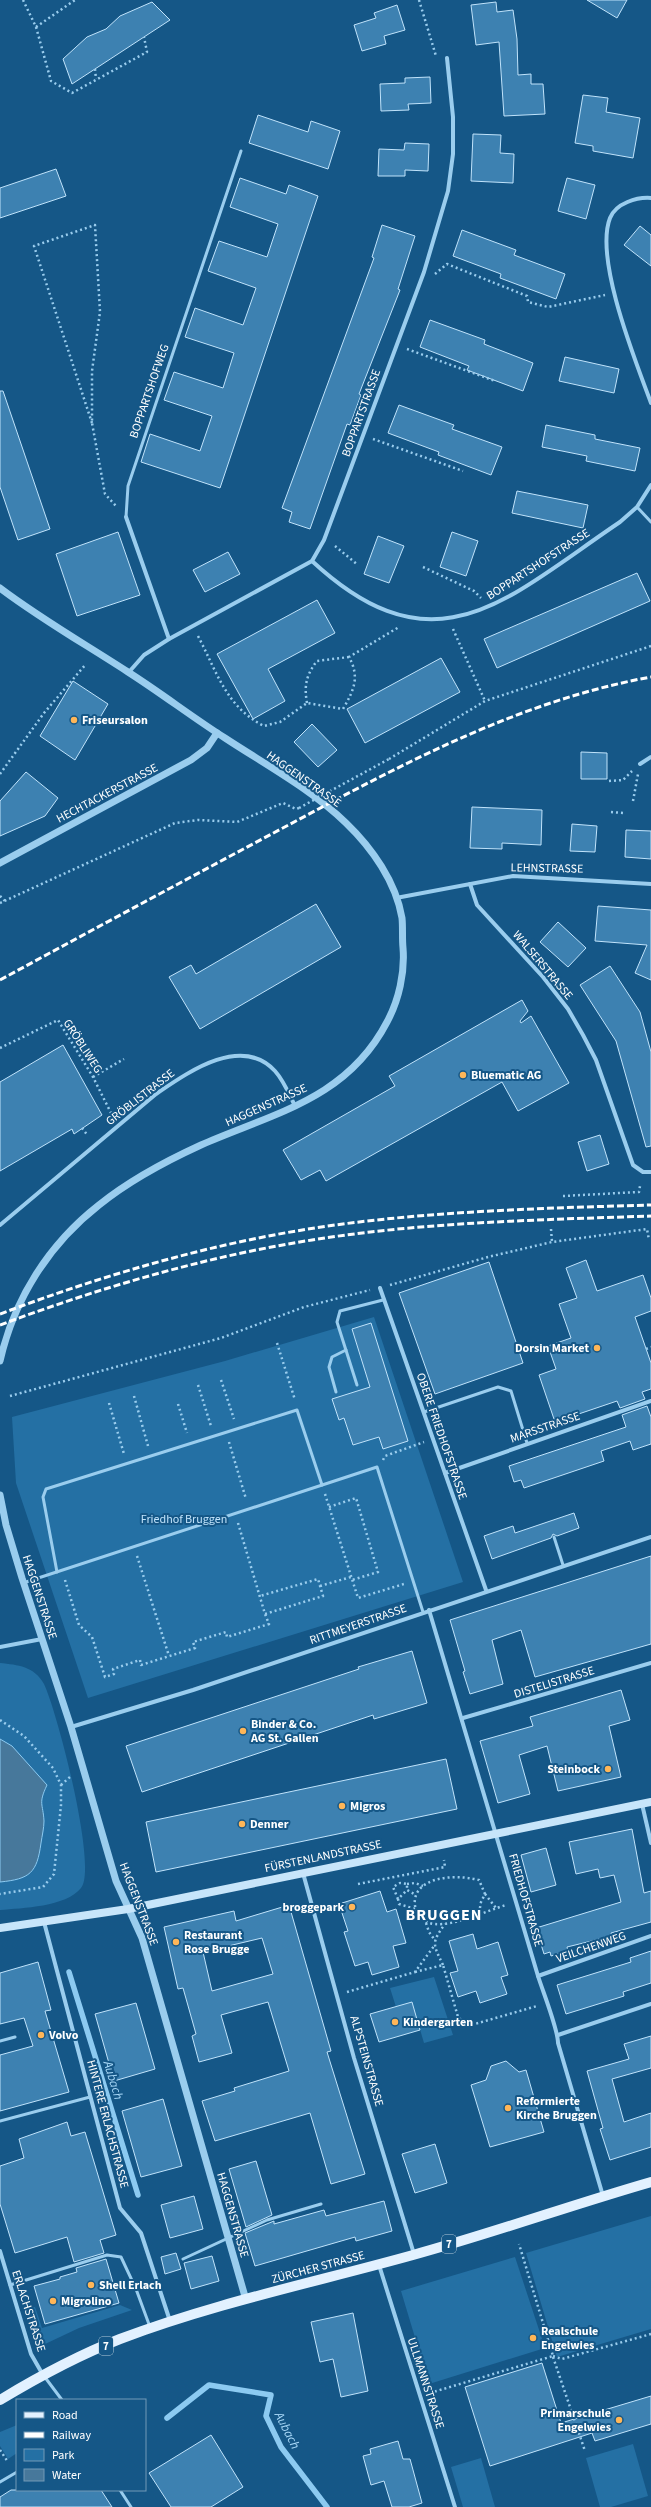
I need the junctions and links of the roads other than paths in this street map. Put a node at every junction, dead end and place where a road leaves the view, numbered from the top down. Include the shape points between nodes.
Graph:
1 (447, 58) dead end
2 (241, 151) dead end
3 (651, 198) edge
4 (651, 404) edge
5 (651, 485) edge
6 (637, 507) junction
7 (126, 517) joint
8 (651, 522) edge
9 (312, 561) junction
10 (0, 588) edge
11 (169, 639) junction
12 (128, 672) junction
13 (217, 733) junction
14 (651, 757) edge
15 (640, 764) road end
16 (0, 863) edge
17 (470, 884) junction
18 (651, 884) edge
19 (396, 898) junction
20 (296, 1106) junction
21 (651, 1172) edge
22 (0, 1225) edge
23 (380, 1288) dead end
24 (383, 1300) junction
25 (346, 1350) junction
26 (0, 1360) edge
27 (357, 1385) dead end
28 (336, 1392) dead end
29 (651, 1401) edge
30 (424, 1412) junction
31 (528, 1443) junction
32 (445, 1473) junction
33 (322, 1485) junction
34 (0, 1495) edge
35 (554, 1537) dead end
36 (651, 1537) edge
37 (563, 1565) junction
38 (57, 1572) junction
39 (23, 1583) junction
40 (486, 1590) junction
41 (429, 1610) junction
42 (423, 1612) junction
43 (42, 1639) junction
44 (0, 1647) edge
45 (651, 1663) edge
46 (463, 1718) junction
47 (71, 1727) junction
48 (651, 1802) edge
49 (642, 1804) junction
50 (496, 1833) junction
51 (651, 1843) edge
52 (303, 1873) junction
53 (128, 1909) junction
54 (44, 1922) junction
55 (0, 1928) edge
56 (651, 1936) edge
57 (538, 1976) junction
58 (651, 2004) edge
59 (558, 2035) junction
60 (16, 2037) dead end
61 (0, 2041) edge
62 (90, 2097) junction
63 (0, 2121) edge
64 (651, 2182) edge
65 (603, 2196) junction
66 (321, 2204) dead end
67 (228, 2237) junction
68 (0, 2252) edge
69 (415, 2255) junction
70 (183, 2259) dead end
71 (378, 2264) junction
72 (10, 2285) junction
73 (246, 2300) junction
74 (171, 2323) junction
75 (151, 2329) junction
76 (43, 2375) junction
77 (61, 2399) edge
78 (0, 2400) edge
79 (16, 2473) edge
80 (0, 2482) edge
81 (121, 2491) edge
82 (131, 2507) edge
83 (455, 2507) edge

1 - 9 street, BOPPARTSTRASSE via 454,117 448,191 424,272 335,515
2 - 7 lane, BOPPARTSHOFWEG via 128,486
3 - 4 street via 639,197 625,203 610,217 605,244 615,292
5 - 6 street, BOPPARTSHOFSTRASSE
6 - 8 lane
6 - 9 street, BOPPARTSHOFSTRASSE via 620,522 503,600 485,609 449,619 427,620 386,611 343,588
7 - 11 street, BOPPARTSHOFWEG
9 - 11 street
10 - 12 street, HAGGENSTRASSE via 49,624
11 - 12 street via 144,655
12 - 13 street, HAGGENSTRASSE
13 - 16 street, HECHTACKERSTRASSE via 207,748 191,760
13 - 19 street, HAGGENSTRASSE via 316,797 346,823 384,869
14 - 15 street
17 - 18 street, LEHNSTRASSE via 513,876
17 - 19 street, LEHNSTRASSE
17 - 21 street, WALSERSTRASSE via 476,905 543,977 568,1009 596,1060 633,1166 643,1172
19 - 20 street, HAGGENSTRASSE via 402,917 404,958 401,981 390,1016 372,1048 358,1065 324,1090
20 - 22 street, GRÖBLISTRASSE via 275,1071 262,1060 241,1055 212,1062 183,1076 156,1094
20 - 26 street, HAGGENSTRASSE via 183,1154 133,1181 83,1218 56,1247 20,1300
23 - 24 street, OBERE FRIEDHOFSTRASSE
24 - 25 lane via 340,1311 337,1322
24 - 30 street, OBERE FRIEDHOFSTRASSE
25 - 27 lane
25 - 28 lane via 332,1357 329,1367
29 - 31 street, MARSSTRASSE
30 - 31 lane via 498,1387 506,1388 511,1391
30 - 32 street, OBERE FRIEDHOFSTRASSE
31 - 32 street, MARSSTRASSE
32 - 40 street, OBERE FRIEDHOFSTRASSE
33 - 38 lane
33 - 38 lane via 297,1410 46,1489 43,1497
33 - 42 lane via 377,1467
34 - 39 street, HAGGENSTRASSE
35 - 37 lane
36 - 37 street, RITTMEYERSTRASSE
37 - 40 street, RITTMEYERSTRASSE
38 - 39 lane
39 - 43 street, HAGGENSTRASSE
40 - 41 street, RITTMEYERSTRASSE
41 - 42 street, RITTMEYERSTRASSE
41 - 46 street, FRIEDHOFSTRASSE
42 - 47 street, RITTMEYERSTRASSE via 193,1690
43 - 44 street
43 - 47 street, HAGGENSTRASSE
45 - 46 street, DISTELISTRASSE
46 - 50 street, FRIEDHOFSTRASSE
47 - 53 street, HAGGENSTRASSE via 116,1881
48 - 49 main road, FÜRSTENLANDSTRASSE
49 - 50 main road, FÜRSTENLANDSTRASSE
49 - 51 street
50 - 52 main road, FÜRSTENLANDSTRASSE
50 - 57 street, FRIEDHOFSTRASSE
52 - 53 main road, FÜRSTENLANDSTRASSE
52 - 69 street, ALPSTEINSTRASSE via 354,2058
53 - 54 main road, FÜRSTENLANDSTRASSE
53 - 67 street, HAGGENSTRASSE via 142,1938
54 - 55 main road, FÜRSTENLANDSTRASSE
54 - 62 street, HINTERE ERLACHSTRASSE
56 - 57 street, VEILCHENWEG
57 - 59 street, FRIEDHOFSTRASSE
58 - 59 street
59 - 65 street, FRIEDHOFSTRASSE via 558,2043
60 - 61 lane
62 - 63 lane
62 - 74 street, HINTERE ERLACHSTRASSE via 120,2208 141,2234
64 - 65 main road, ZÜRCHER STRASSE / 7
65 - 69 main road, ZÜRCHER STRASSE / 7
66 - 67 lane via 267,2220
67 - 70 lane
67 - 73 street, HAGGENSTRASSE
68 - 72 street, ERLACHSTRASSE
69 - 71 main road, ZÜRCHER STRASSE / 7
71 - 73 main road, ZÜRCHER STRASSE / 7
71 - 83 street, ULLMANNSTRASSE
72 - 75 lane via 107,2255 121,2257
72 - 76 street, ERLACHSTRASSE via 31,2354
73 - 74 main road, ZÜRCHER STRASSE / 7
74 - 75 main road, ZÜRCHER STRASSE / 7
75 - 76 main road, ZÜRCHER STRASSE / 7 via 119,2340
76 - 77 lane
76 - 78 main road, ZÜRCHER STRASSE / 7
79 - 80 lane
81 - 82 lane

